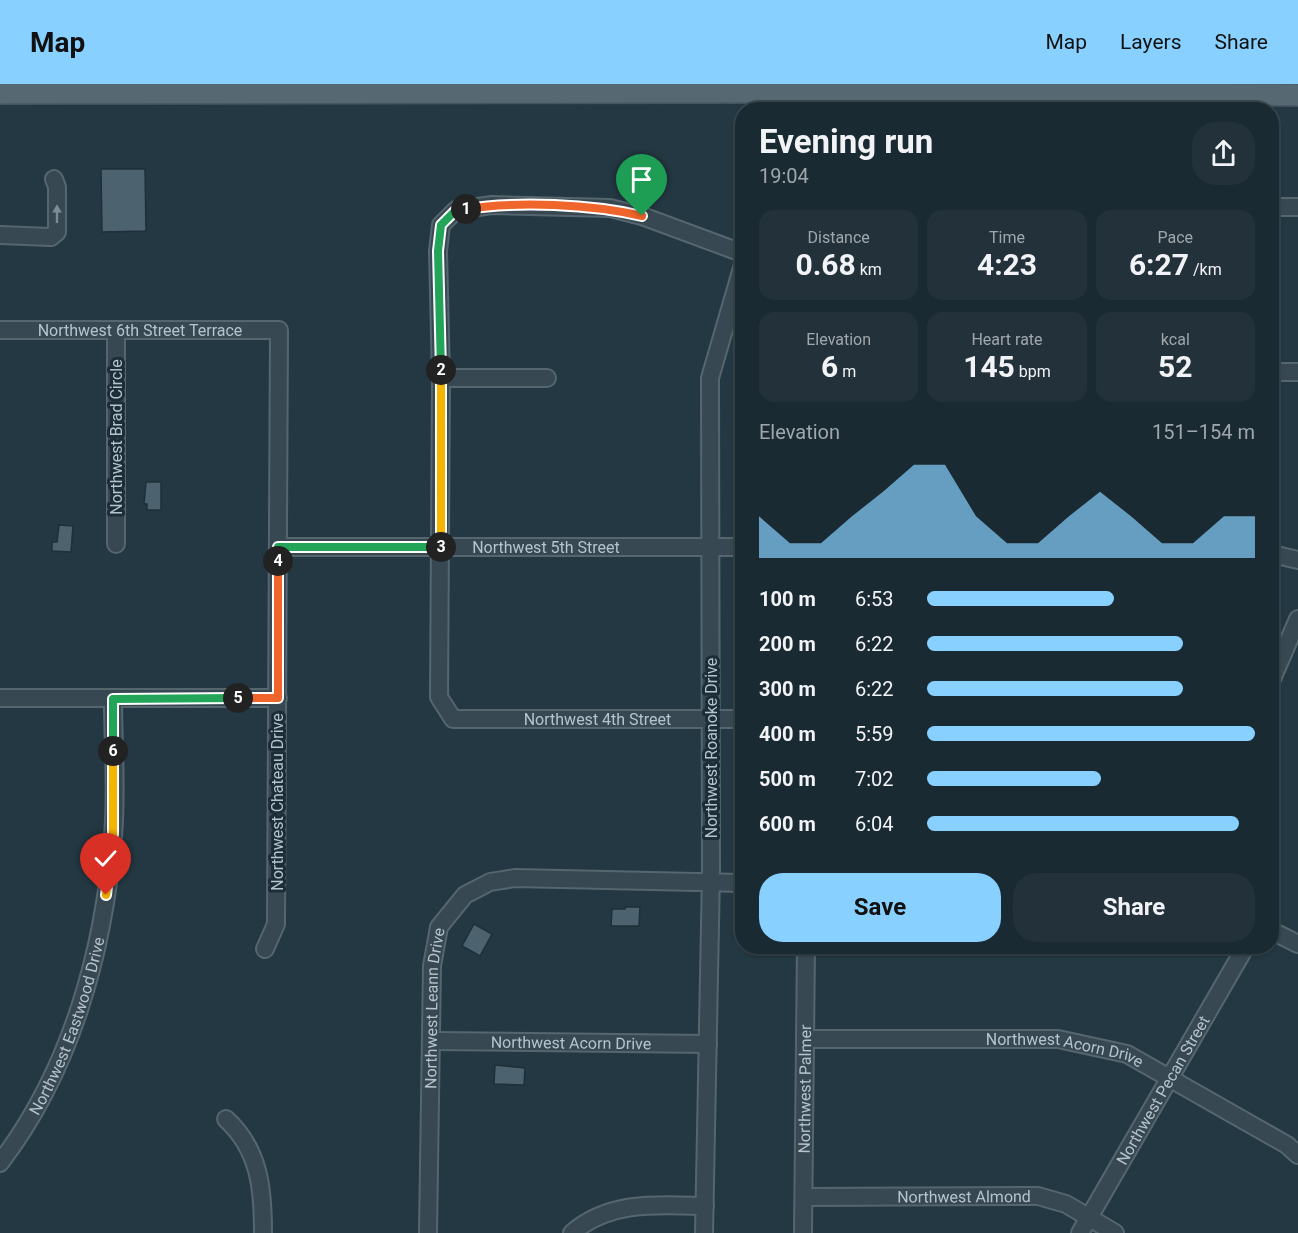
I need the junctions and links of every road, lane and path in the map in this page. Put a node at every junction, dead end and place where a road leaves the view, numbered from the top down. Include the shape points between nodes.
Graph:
1 (215, 88) edge
2 (687, 88) edge
3 (853, 88) edge
4 (352, 89) edge
5 (1159, 89) edge
6 (767, 92) edge
7 (0, 93) edge
8 (1298, 95) edge
9 (54, 179) dead end
10 (1279, 207) edge
11 (1298, 207) edge
12 (0, 236) edge
13 (735, 250) edge
14 (735, 292) edge
15 (0, 330) edge
16 (116, 330) junction
17 (279, 330) joint
18 (1279, 372) edge
19 (1298, 372) edge
20 (441, 378) junction
21 (547, 378) dead end
22 (116, 544) dead end
23 (278, 547) junction
24 (441, 547) junction
25 (712, 548) junction
26 (735, 548) edge
27 (1279, 556) edge
28 (1298, 560) edge
29 (1298, 619) edge
30 (1279, 663) edge
31 (0, 698) edge
32 (278, 698) junction
33 (113, 699) junction
34 (711, 719) junction
35 (735, 719) edge
36 (711, 882) junction
37 (735, 883) edge
38 (1279, 934) edge
39 (1298, 944) edge
40 (265, 949) dead end
41 (806, 954) edge
42 (1242, 954) edge
43 (805, 1040) junction
44 (431, 1041) junction
45 (708, 1044) junction
46 (1171, 1080) junction
47 (226, 1119) dead end
48 (1298, 1155) edge
49 (0, 1163) edge
50 (804, 1197) junction
51 (705, 1206) junction
52 (1089, 1217) junction
53 (263, 1233) edge
54 (428, 1233) edge
55 (572, 1233) edge
56 (704, 1233) edge
57 (803, 1233) edge
58 (1080, 1233) edge
59 (1115, 1233) edge

1 - 4 main road
1 - 7 main road
2 - 4 main road
2 - 6 main road
3 - 5 main road
3 - 6 main road
5 - 8 main road
12 -> 9 street via 51,237 57,232
10 - 11 street
13 - 20 street via 610,208 492,205 456,210 441,225 438,251
14 - 25 street, Northwest Roanoke Drive via 710,378
15 - 16 street, Northwest 6th Street Terrace
16 - 17 street, Northwest 6th Street Terrace
16 - 22 street, Northwest Brad Circle
17 - 23 street, Northwest Chateau Drive
18 - 19 street
20 - 21 street
20 - 24 street
23 - 24 street, Northwest 5th Street
23 - 32 street, Northwest Chateau Drive
24 - 25 street, Northwest 5th Street
24 - 34 street, Northwest 4th Street via 440,697 453,719
25 - 26 street, Northwest 5th Street
25 - 34 street, Northwest Roanoke Drive
27 - 28 street
29 - 30 street
31 - 33 street
32 - 33 street
32 - 40 street, Northwest Chateau Drive via 276,924
33 - 49 street, Northwest Eastwood Drive via 113,834 90,979 44,1093
34 - 35 street, Northwest 4th Street
34 - 36 street, Northwest Roanoke Drive
36 - 37 street, Northwest Leann Drive
36 - 44 street, Northwest Leann Drive via 515,878 490,882 465,895 440,927 432,966
36 - 45 street, Northwest Roanoke Drive
38 - 39 street
41 - 43 street, Northwest Palmer
42 - 46 street, Northwest Pecan Street
43 - 46 street, Northwest Acorn Drive via 1058,1039 1127,1054
43 - 50 street, Northwest Palmer
44 - 45 street, Northwest Acorn Drive
44 - 54 street, Northwest Leann Drive
45 - 51 street, Northwest Roanoke Drive
46 - 48 street, Northwest Acorn Drive via 1287,1145
46 - 52 street, Northwest Pecan Street
47 - 53 street via 244,1139 259,1171
50 - 52 street, Northwest Almond via 1028,1196 1066,1204
50 - 57 street, Northwest Palmer
51 - 55 street via 638,1205 613,1210
51 - 56 street, Northwest Roanoke Drive
52 - 58 street, Northwest Pecan Street
52 - 59 street, Northwest Almond

